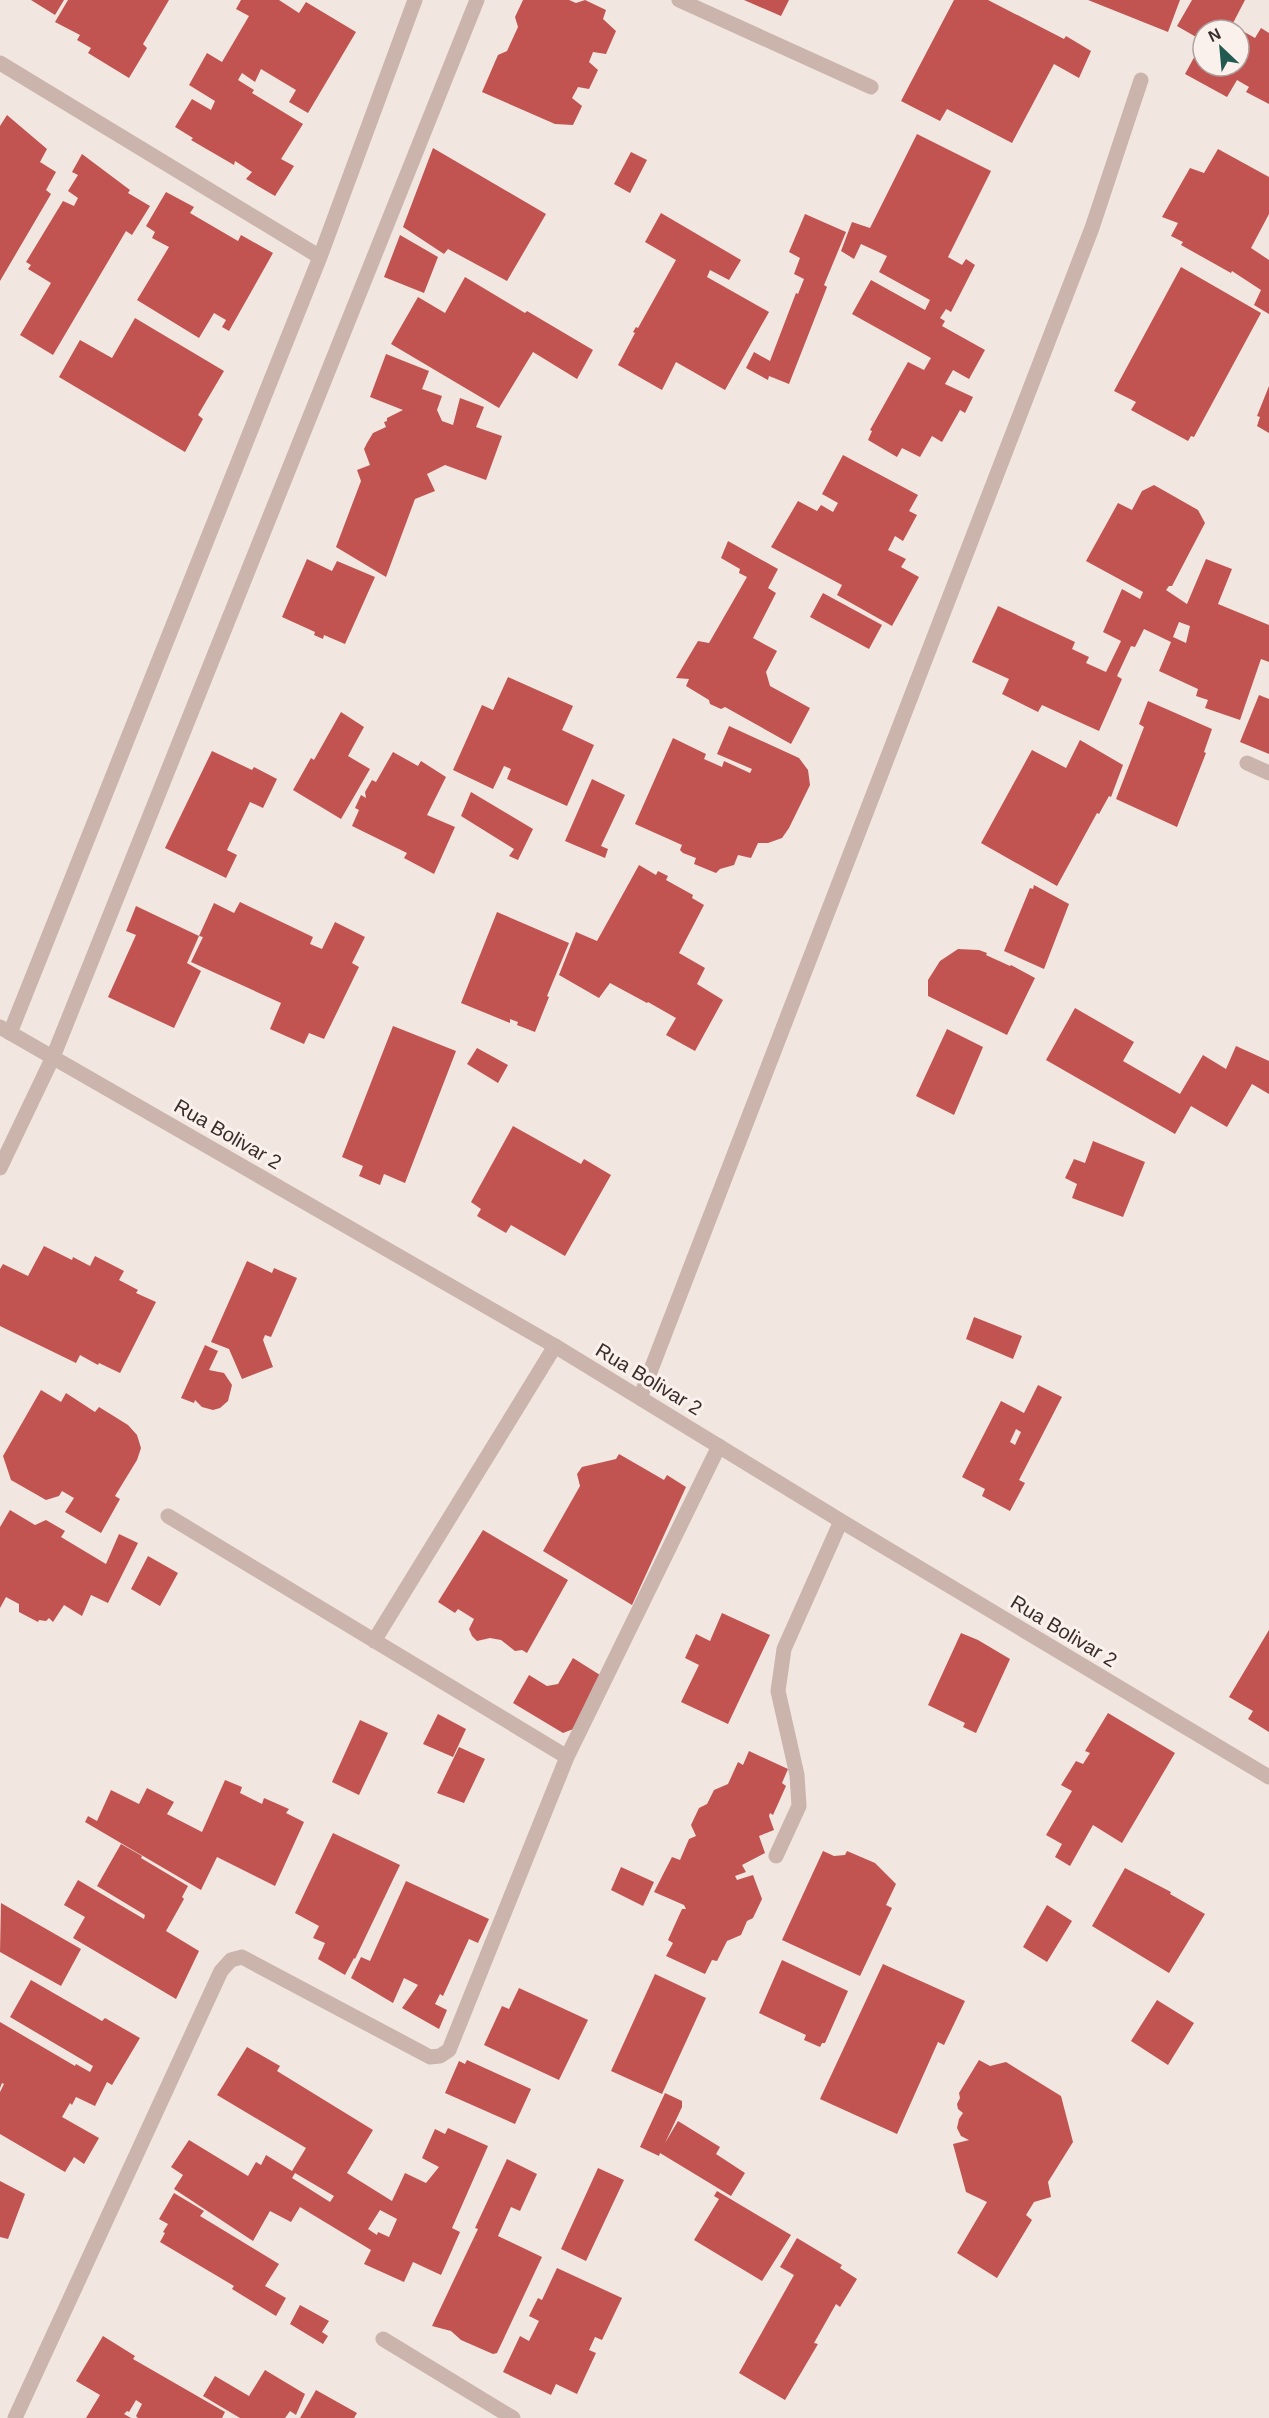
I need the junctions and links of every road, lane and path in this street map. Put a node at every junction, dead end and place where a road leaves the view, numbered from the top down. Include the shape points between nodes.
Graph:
1 (415, 0) edge
2 (477, 0) edge
3 (679, 0) edge
4 (0, 63) edge
5 (1141, 80) dead end
6 (871, 87) dead end
7 (320, 257) junction
8 (1247, 763) dead end
9 (1269, 773) edge
10 (5, 1030) edge
11 (53, 1057) junction
12 (0, 1168) edge
13 (555, 1346) junction
14 (640, 1398) junction
15 (719, 1446) junction
16 (168, 1516) dead end
17 (841, 1521) junction
18 (374, 1641) junction
19 (567, 1756) junction
20 (1269, 1778) edge
21 (776, 1856) dead end
22 (382, 2339) dead end
23 (15, 2418) edge
24 (513, 2418) edge

1 - 7 street
2 - 11 street
3 - 6 street
4 - 7 street
5 - 14 street via 1088,240
7 - 10 street
8 - 9 street
10 - 11 street, Rua Bolivar 2
11 - 12 street
11 - 13 street, Rua Bolivar 2
13 - 14 street, Rua Bolivar 2
13 - 18 street
14 - 15 street, Rua Bolivar 2
15 - 17 street, Rua Bolivar 2
15 - 19 street
16 - 18 street
17 - 20 street, Rua Bolivar 2
17 - 21 street via 784,1648 778,1691 797,1775 799,1806
18 - 19 street
19 - 23 street via 449,2050 440,2056 430,2057 242,1957 231,1960 221,1971
22 - 24 street

